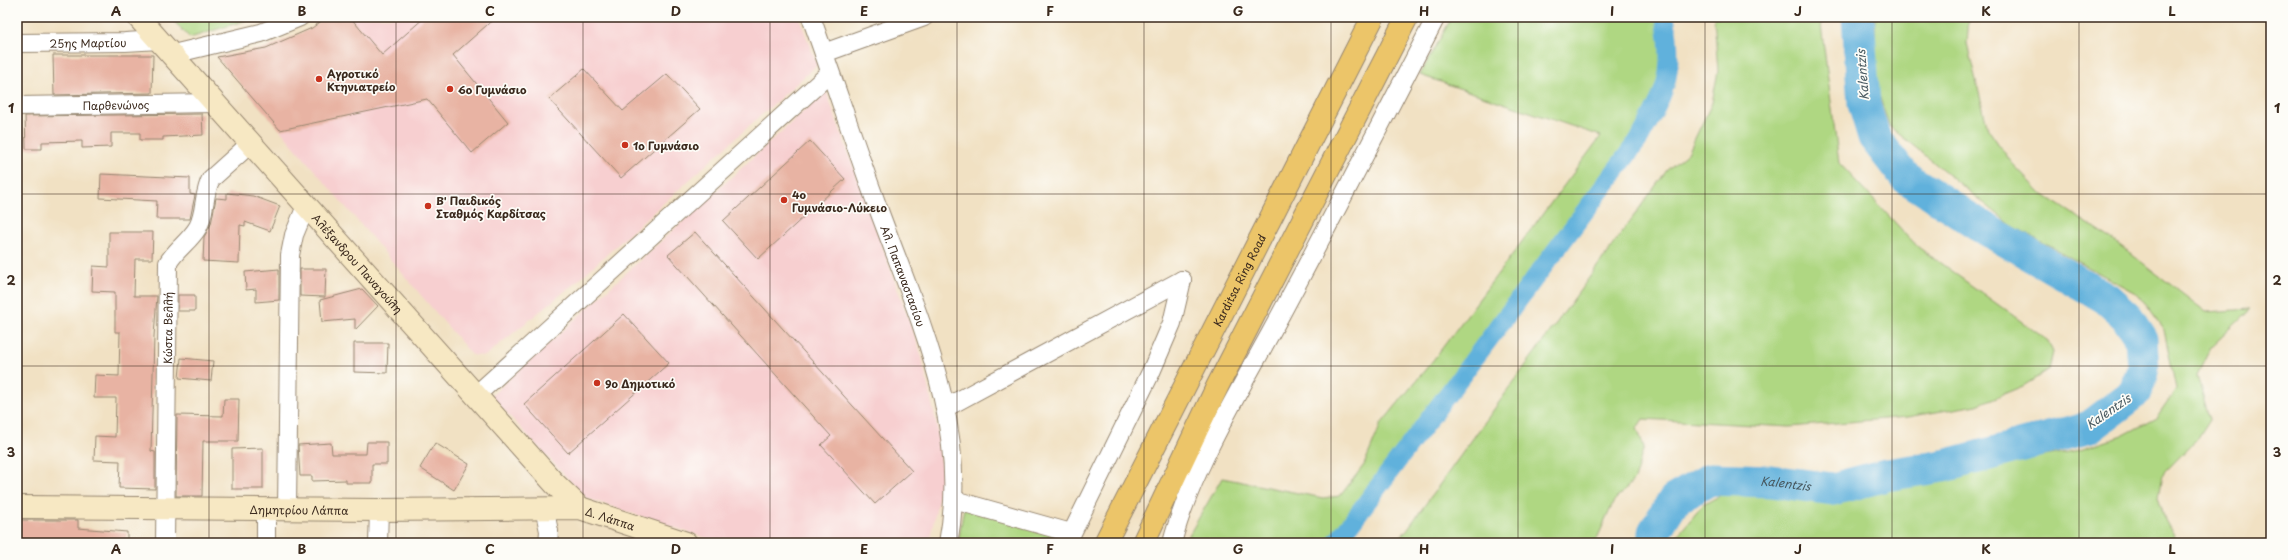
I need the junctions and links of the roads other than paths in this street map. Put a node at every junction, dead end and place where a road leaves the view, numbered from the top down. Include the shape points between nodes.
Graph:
1 (138, 17) edge
2 (300, 17) edge
3 (811, 17) edge
4 (924, 17) edge
5 (1372, 17) edge
6 (1407, 17) edge
7 (1436, 17) edge
8 (17, 43) edge
9 (166, 47) junction
10 (824, 53) junction
11 (830, 73) junction
12 (216, 103) junction
13 (17, 106) edge
14 (251, 143) junction
15 (306, 206) junction
16 (475, 396) junction
17 (945, 408) junction
18 (954, 500) junction
19 (17, 507) edge
20 (544, 508) junction
21 (580, 508) junction
22 (166, 509) junction
23 (276, 509) junction
24 (379, 510) junction
25 (1069, 538) edge
26 (165, 543) edge
27 (266, 543) edge
28 (378, 543) edge
29 (548, 543) edge
30 (686, 543) edge
31 (948, 543) edge
32 (1105, 543) edge
33 (1143, 543) edge
34 (1172, 543) edge

1 - 9 street, Αλέξανδρου Παναγούλη
2 - 9 street, 25ης Μαρτίου via 261,33
3 - 10 street, Αλ. Παπαναστασίου
4 - 10 street
5 - 32 main road, Karditsa Ring Road
6 - 33 main road via 1221,378
7 - 34 street via 1232,406 1196,478 1182,510
8 - 9 street, 25ης Μαρτίου via 125,42
9 - 12 street, Αλέξανδρου Παναγούλη
10 - 11 street, Αλ. Παπαναστασίου
11 - 16 street
11 - 17 street, Αλ. Παπαναστασίου via 927,339
12 - 13 street, Παρθενώνος
12 - 14 street, Αλέξανδρου Παναγούλη
14 - 15 street, Αλέξανδρου Παναγούλη
14 - 22 street, Κώστα Βελλή via 211,179 198,226 168,262
15 - 16 street, Αλέξανδρου Παναγούλη
15 - 23 street via 294,235 290,255
16 - 21 street, Αλέξανδρου Παναγούλη
17 - 18 street, Αλ. Παπαναστασίου via 953,463
17 - 25 street via 1182,280 1172,323 1154,365
18 - 25 street
18 - 31 street, Αλ. Παπαναστασίου
19 - 22 street, Δημητρίου Λάππα
20 - 21 street, Δημητρίου Λάππα
20 - 24 street, Δημητρίου Λάππα
20 - 29 street via 549,531
21 - 30 street, Δ. Λάππα
22 - 23 street, Δημητρίου Λάππα
22 - 26 street, Κώστα Βελλή
23 - 24 street, Δημητρίου Λάππα
23 - 27 street
24 - 28 street

